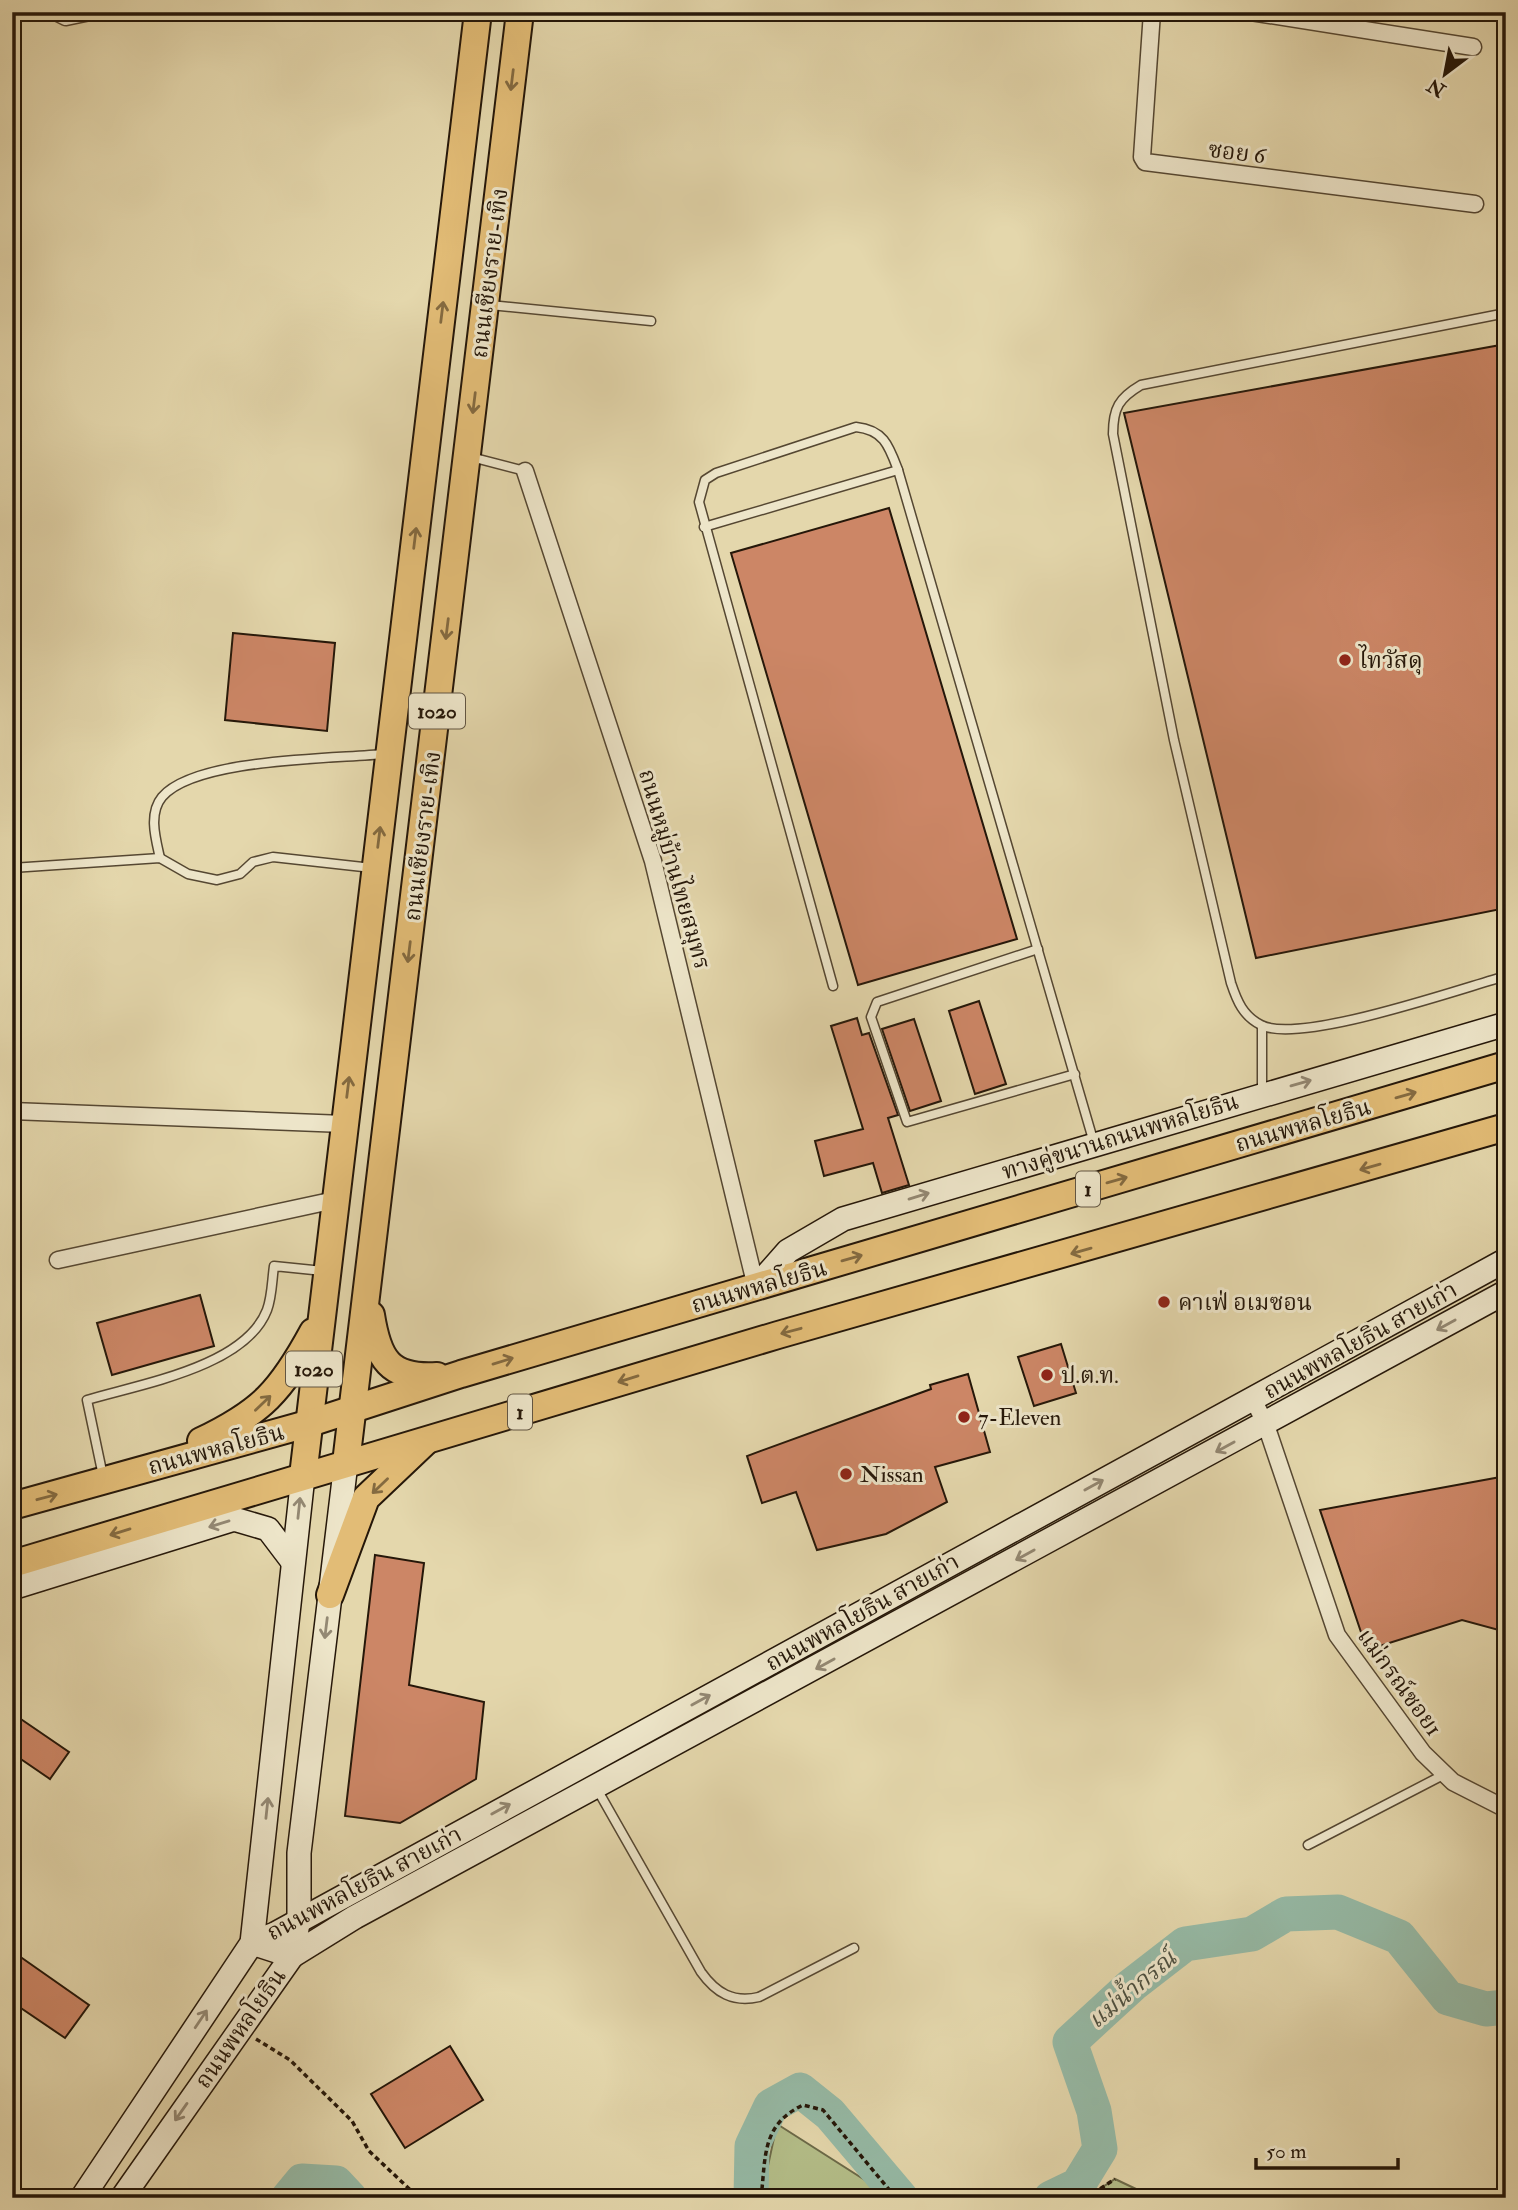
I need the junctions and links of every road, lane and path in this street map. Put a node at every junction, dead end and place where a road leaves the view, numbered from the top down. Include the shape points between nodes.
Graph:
1 (56, 12) edge
2 (90, 12) edge
3 (478, 12) edge
4 (520, 12) edge
5 (1152, 12) edge
6 (1251, 12) edge
7 (1473, 47) dead end
8 (1475, 204) dead end
9 (486, 304) junction
10 (1506, 313) edge
11 (651, 321) dead end
12 (468, 456) junction
13 (898, 470) junction
14 (525, 471) joint
15 (704, 527) junction
16 (389, 754) junction
17 (160, 858) junction
18 (12, 868) edge
19 (375, 869) junction
20 (1038, 949) junction
21 (1506, 976) edge
22 (833, 986) dead end
23 (1506, 1024) edge
24 (1262, 1026) junction
25 (1506, 1066) edge
26 (1075, 1074) junction
27 (1262, 1094) junction
28 (12, 1111) edge
29 (344, 1124) junction
30 (1506, 1127) edge
31 (1094, 1143) junction
32 (335, 1200) junction
33 (1506, 1260) edge
34 (58, 1261) dead end
35 (326, 1271) junction
36 (756, 1287) junction
37 (1506, 1292) edge
38 (368, 1293) junction
39 (322, 1315) junction
40 (461, 1374) junction
41 (1253, 1399) junction
42 (354, 1409) junction
43 (307, 1424) junction
44 (1266, 1425) junction
45 (429, 1438) junction
46 (346, 1463) junction
47 (139, 1470) junction
48 (303, 1476) junction
49 (104, 1480) junction
50 (12, 1506) edge
51 (293, 1562) junction
52 (12, 1564) edge
53 (12, 1588) edge
54 (330, 1595) junction
55 (1445, 1774) junction
56 (596, 1788) junction
57 (1506, 1810) edge
58 (1308, 1845) dead end
59 (299, 1853) junction
60 (355, 1889) junction
61 (299, 1918) junction
62 (252, 1944) junction
63 (854, 1948) dead end
64 (292, 1956) junction
65 (239, 2029) junction
66 (1115, 2179) dead end
67 (82, 2198) edge
68 (122, 2198) edge
69 (419, 2198) edge
70 (761, 2198) edge
71 (896, 2198) edge
72 (1086, 2198) edge

1 - 2 street via 66,17
16 -> 3 main road, 1020
4 -> 9 main road, ถนนเชียงราย-เทิง / 1020
5 - 8 street, ซอย 6 via 1145,162
6 - 7 street
9 - 11 lane
9 -> 12 main road, ถนนเชียงราย-เทิง / 1020
10 - 24 lane via 1140,385 1121,397 1113,414 1113,434 1174,740 1231,983 1240,1009
12 - 14 lane
12 -> 38 main road, ถนนเชียงราย-เทิง / 1020
13 - 15 lane
13 - 15 lane via 879,433 856,427 705,480 699,491
13 - 20 lane
14 - 36 street, ถนนหมู่บ้านไทยสมุทร via 653,860
15 - 22 lane
16 - 17 lane via 218,769 183,780 161,798 153,829
19 -> 16 main road, 1020
17 - 18 lane
17 - 19 lane via 188,874 217,880 273,857
29 -> 19 main road, 1020
20 - 26 lane
20 - 26 lane via 877,1002 871,1017 903,1119 911,1123
21 - 24 lane via 1321,1027 1287,1031
27 -> 23 main road, ทางคู่ขนานถนนพหลโยธิน / 1
24 - 27 lane
36 -> 25 main road, ถนนพหลโยธิน / 1
26 - 31 lane
27 - 31 main road, ทางคู่ขนานถนนพหลโยธิน / 1
28 - 29 street
29 - 32 main road, 1020
30 -> 45 main road, 1
36 -> 31 main road, ทางคู่ขนานถนนพหลโยธิน / 1 via 788,1251 843,1219
32 - 34 street
32 - 35 main road, 1020
33 - 41 main road, ถนนพหลโยธิน สายเก่า
35 - 39 main road, 1020
35 - 49 lane via 274,1266 267,1309 253,1332 228,1353 88,1400
40 -> 36 main road, ถนนพหลโยธิน / 1
37 -> 44 main road, ถนนพหลโยธิน สายเก่า
38 - 40 main road via 381,1355 392,1369 411,1377
38 - 42 main road, ถนนเชียงราย-เทิง / 1020
39 - 43 main road, 1020
47 -> 39 main road via 259,1409 289,1377
40 - 42 main road, ถนนพหลโยธิน / 1
41 - 44 street, แม่กรณ์ซอย1
60 -> 41 main road, ถนนพหลโยธิน สายเก่า
42 - 43 main road, ถนนพหลโยธิน / 1
42 - 46 main road, 1020
43 - 47 main road, ถนนพหลโยธิน / 1
43 - 48 main road, 1020
44 - 55 street, แม่กรณ์ซอย1 via 1337,1635 1423,1753
44 -> 56 main road, ถนนพหลโยธิน สายเก่า
45 - 46 main road, 1
45 -> 54 main road via 366,1498
46 - 48 main road, 1
46 - 54 main road, ถนนพหลโยธิน
47 - 49 main road, ถนนพหลโยธิน / 1
51 -> 48 main road, ถนนพหลโยธิน
48 -> 52 main road, 1
50 -> 49 main road, ถนนพหลโยธิน / 1
51 -> 53 main road via 268,1530 234,1519
62 -> 51 main road, ถนนพหลโยธิน
54 -> 59 main road, ถนนพหลโยธิน
55 - 57 street, แม่กรณ์ซอย1
55 - 58 lane
56 - 63 lane via 711,1987 737,1999 759,1997
56 - 64 main road, ถนนพหลโยธิน สายเก่า via 355,1917
59 - 60 main road via 317,1891
59 - 61 main road, ถนนพหลโยธิน
60 - 61 main road, ถนนพหลโยธิน สายเก่า
61 - 62 main road, ถนนพหลโยธิน สายเก่า
61 - 64 main road, ถนนพหลโยธิน
62 - 64 main road, ถนนพหลโยธิน สายเก่า
67 -> 62 main road, ถนนพหลโยธิน
64 - 65 main road, ถนนพหลโยธิน
65 -> 68 main road, ถนนพหลโยธิน
65 - 69 path via 290,2060 352,2121 369,2151
66 - 72 path
70 - 71 path via 769,2133 785,2113 803,2105 823,2110

